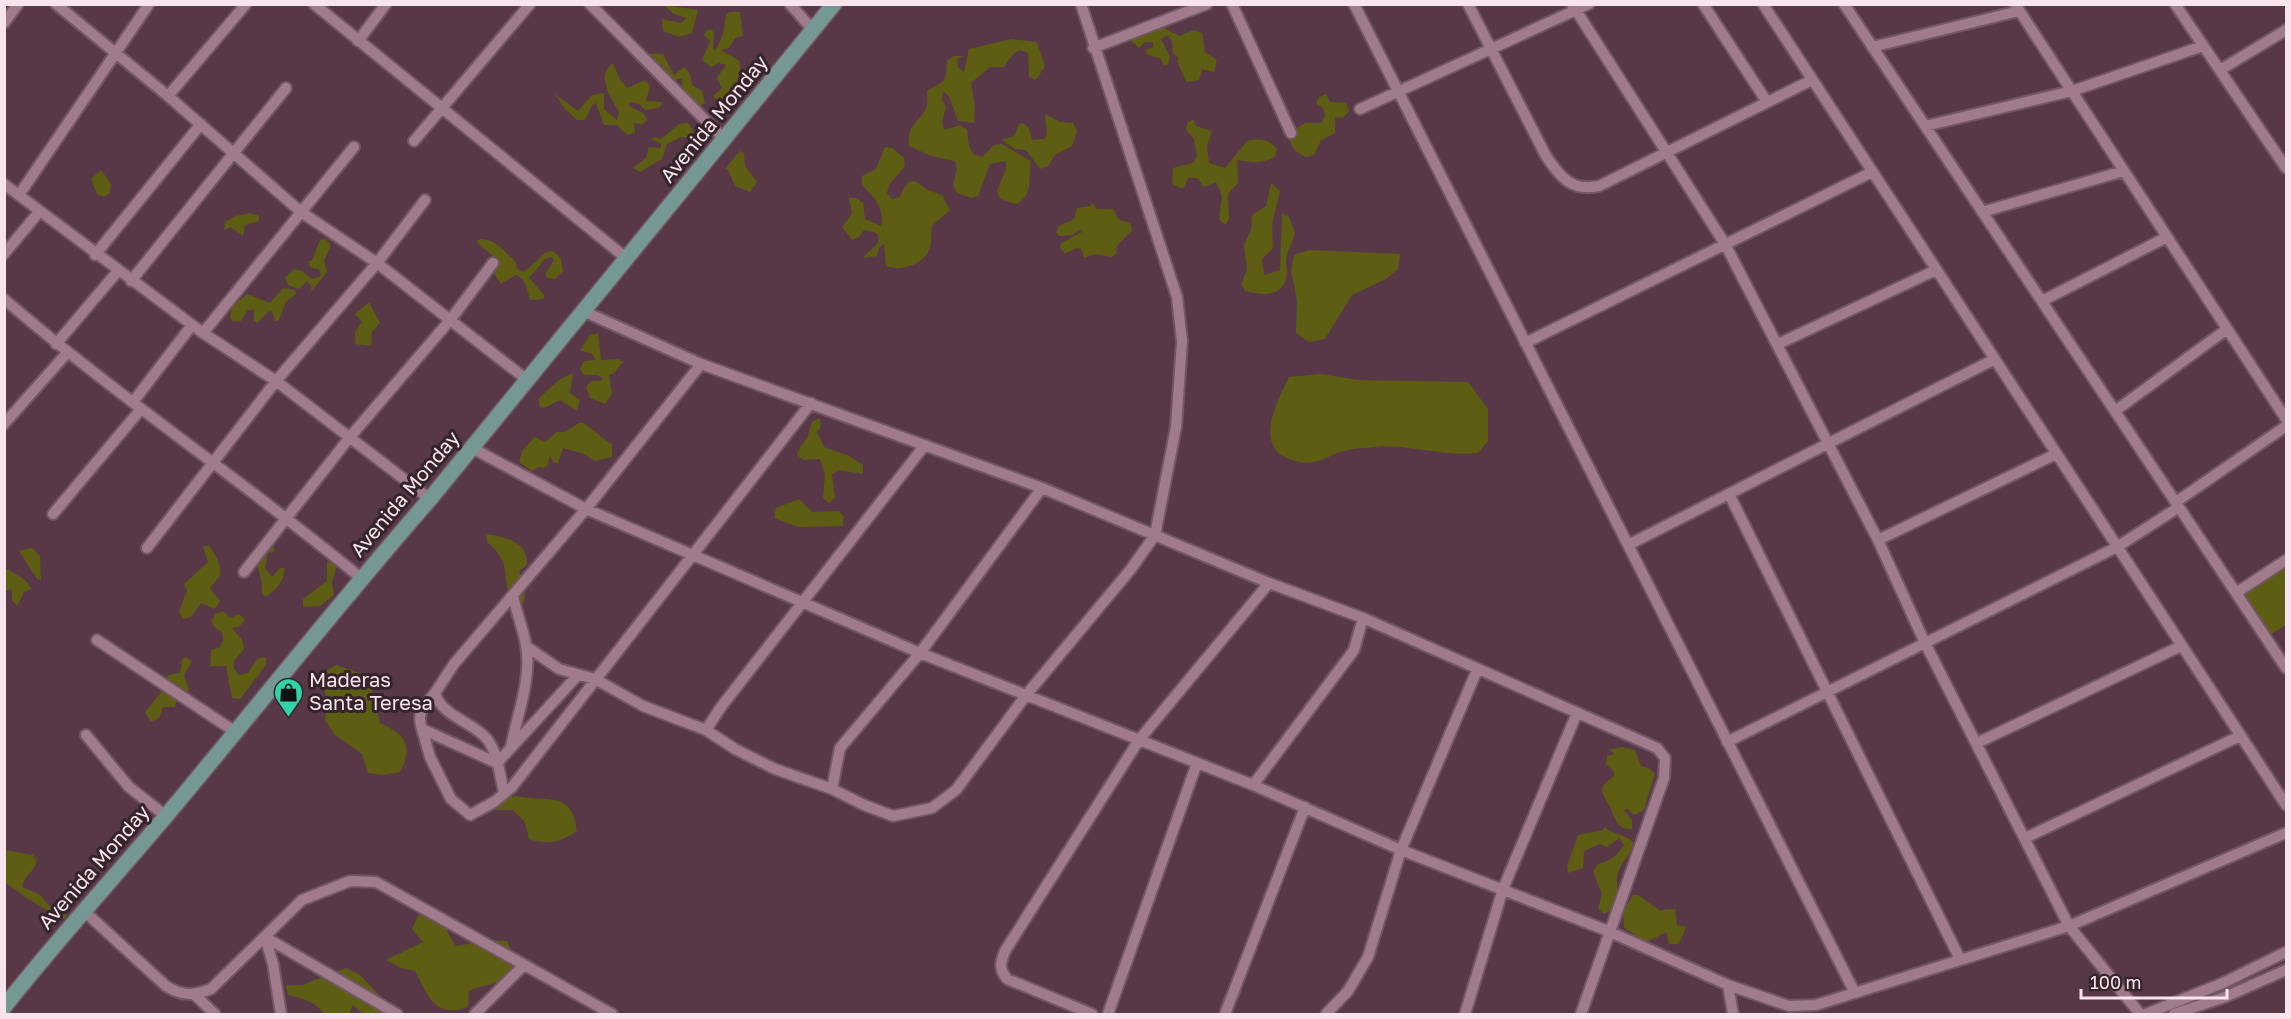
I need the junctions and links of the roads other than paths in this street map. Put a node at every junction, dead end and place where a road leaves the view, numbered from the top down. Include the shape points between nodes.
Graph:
1 (18, 4) edge
2 (56, 4) edge
3 (149, 4) edge
4 (246, 4) edge
5 (314, 4) edge
6 (386, 4) edge
7 (530, 4) edge
8 (590, 4) edge
9 (790, 4) edge
10 (834, 4) edge
11 (1081, 4) edge
12 (1207, 4) edge
13 (1232, 4) edge
14 (1354, 4) edge
15 (1468, 4) edge
16 (1589, 4) edge
17 (1703, 4) edge
18 (1763, 4) edge
19 (1844, 4) edge
20 (2175, 4) edge
21 (1573, 8) edge
22 (2017, 8) edge
23 (4, 24) edge
24 (813, 30) junction
25 (2286, 30) edge
26 (358, 41) junction
27 (2203, 46) junction
28 (1872, 47) junction
29 (1093, 48) junction
30 (1490, 49) junction
31 (117, 54) junction
32 (2220, 70) junction
33 (1812, 80) junction
34 (286, 88) dead end
35 (1398, 91) junction
36 (2072, 92) junction
37 (168, 96) junction
38 (1767, 102) junction
39 (444, 108) junction
40 (1360, 109) dead end
41 (201, 124) junction
42 (1925, 126) junction
43 (1291, 133) dead end
44 (724, 139) junction
45 (414, 141) dead end
46 (354, 147) dead end
47 (1665, 151) junction
48 (235, 152) junction
49 (2286, 168) edge
50 (2124, 171) junction
51 (1872, 172) junction
52 (4, 184) edge
53 (19, 195) junction
54 (425, 200) dead end
55 (39, 212) junction
56 (301, 212) junction
57 (1982, 212) junction
58 (2167, 237) junction
59 (1725, 244) junction
60 (4, 254) edge
61 (96, 255) junction
62 (626, 258) junction
63 (377, 263) junction
64 (493, 263) dead end
65 (1936, 270) junction
66 (118, 271) junction
67 (131, 281) junction
68 (4, 299) edge
69 (2042, 301) junction
70 (584, 311) junction
71 (451, 319) junction
72 (192, 324) junction
73 (2227, 329) junction
74 (203, 333) junction
75 (1525, 343) junction
76 (56, 344) junction
77 (1778, 344) junction
78 (67, 353) junction
79 (1995, 359) junction
80 (701, 364) junction
81 (526, 379) junction
82 (276, 381) junction
83 (811, 403) junction
84 (137, 406) junction
85 (2115, 411) junction
86 (2286, 419) edge
87 (4, 424) edge
88 (2286, 426) edge
89 (350, 437) junction
90 (1829, 444) junction
91 (926, 445) junction
92 (472, 448) junction
93 (2056, 454) junction
94 (212, 462) junction
95 (1042, 488) junction
96 (1729, 494) junction
97 (430, 499) junction
98 (2177, 505) junction
99 (586, 509) junction
100 (53, 514) dead end
101 (286, 516) junction
102 (1155, 535) junction
103 (1878, 540) junction
104 (1628, 545) junction
105 (2117, 547) junction
106 (147, 549) dead end
107 (692, 554) junction
108 (2286, 560) edge
109 (244, 572) dead end
110 (361, 578) junction
111 (1269, 583) junction
112 (2236, 593) junction
113 (513, 595) junction
114 (804, 602) junction
115 (1363, 618) junction
116 (97, 640) dead end
117 (1925, 643) junction
118 (526, 646) junction
119 (2181, 646) junction
120 (920, 653) junction
121 (2286, 668) edge
122 (1477, 669) junction
123 (578, 675) junction
124 (595, 679) junction
125 (1827, 692) junction
126 (435, 693) junction
127 (1027, 694) junction
128 (1577, 712) junction
129 (422, 729) junction
130 (706, 730) junction
131 (234, 731) junction
132 (86, 735) dead end
133 (2240, 736) junction
134 (1139, 740) junction
135 (1727, 742) junction
136 (1977, 743) junction
137 (511, 747) junction
138 (497, 763) junction
139 (1197, 763) junction
140 (1253, 785) junction
141 (832, 789) junction
142 (504, 793) junction
143 (2286, 805) edge
144 (1305, 807) junction
145 (166, 816) junction
146 (2286, 833) edge
147 (2025, 838) junction
148 (1401, 850) junction
149 (1503, 889) junction
150 (84, 911) junction
151 (2069, 926) junction
152 (1608, 931) junction
153 (265, 937) junction
154 (2286, 952) edge
155 (1960, 959) junction
156 (524, 965) junction
157 (2286, 970) edge
158 (1728, 985) junction
159 (1855, 993) junction
160 (195, 995) junction
161 (4, 1007) edge
162 (214, 1014) edge
163 (282, 1014) edge
164 (397, 1014) edge
165 (475, 1014) edge
166 (612, 1014) edge
167 (1092, 1014) edge
168 (1108, 1014) edge
169 (1225, 1014) edge
170 (1326, 1014) edge
171 (1465, 1014) edge
172 (1581, 1014) edge
173 (1733, 1014) edge
174 (2140, 1014) edge
175 (2146, 1014) edge
176 (2174, 1014) edge

1 - 23 street
2 - 31 street
3 - 31 street
4 - 37 street
5 - 26 street
6 - 26 street
7 - 39 street
8 - 44 street
9 - 24 street
10 - 24 main road, Avenida Monday
11 - 29 street
12 - 29 street
13 - 43 street
14 - 35 street
15 - 30 street
16 - 21 street
17 - 38 street
18 - 33 street
19 - 28 street
20 - 27 street
21 - 30 street
21 - 47 street
22 - 28 street
22 - 36 street
24 - 44 main road, Avenida Monday
25 - 32 street
26 - 39 street
27 - 32 street
27 - 36 street
28 - 42 street
29 - 102 street via 1177,297 1182,341 1176,427
30 - 35 street
30 - 47 street via 1546,156 1560,178 1573,186 1599,186
31 - 37 street
31 - 53 street
32 - 49 street
33 - 38 street
33 - 51 street
34 - 48 street
35 - 40 street
35 - 75 street
36 - 42 street
36 - 50 street
37 - 41 street
38 - 47 street
39 - 45 street
39 - 62 street
41 - 48 street
41 - 61 street
42 - 57 street
44 - 62 main road, Avenida Monday
46 - 56 street
47 - 59 street
48 - 56 street
48 - 67 street
50 - 57 street
50 - 58 street
51 - 59 street
51 - 65 street
52 - 53 street
53 - 55 street
54 - 63 street
55 - 60 street
55 - 61 street
56 - 63 street
56 - 74 street
57 - 69 street
58 - 69 street
58 - 73 street
59 - 75 street
59 - 77 street
61 - 66 street
62 - 70 main road, Avenida Monday
63 - 71 street
63 - 82 street
64 - 71 street
65 - 77 street
65 - 79 street
66 - 67 street
66 - 76 street
67 - 72 street
68 - 76 street
69 - 85 street
70 - 80 street
70 - 81 main road, Avenida Monday
71 - 81 street
71 - 89 street
72 - 74 street
72 - 84 street
73 - 85 street
73 - 86 street
74 - 82 street
75 - 104 street
76 - 78 street
77 - 90 street
78 - 84 street
78 - 87 street
79 - 90 street
79 - 93 street
80 - 83 street
80 - 99 street
81 - 92 main road, Avenida Monday
82 - 89 street
82 - 94 street
83 - 91 street
83 - 107 street
84 - 94 street
84 - 100 street
85 - 98 street
88 - 98 street
89 - 97 street
89 - 101 street
90 - 96 street
90 - 103 street
91 - 95 street
91 - 114 street
92 - 97 main road, Avenida Monday
92 - 99 street
93 - 103 street
93 - 105 street
94 - 101 street
94 - 106 street
95 - 102 street
95 - 120 street
96 - 104 street
96 - 125 street
97 - 110 main road, Avenida Monday
98 - 105 street
98 - 112 street
99 - 107 street
99 - 113 street
101 - 109 street
101 - 110 street
102 - 111 street
102 - 127 street via 1131,570
103 - 117 street
104 - 135 street
105 - 117 street
105 - 119 street
107 - 114 street
107 - 124 street
108 - 112 street
110 - 131 main road, Avenida Monday
111 - 115 street
111 - 134 street
112 - 121 street
113 - 118 street
113 - 126 street via 454,664
114 - 120 street
114 - 130 street
115 - 122 street
115 - 140 street via 1354,650
116 - 131 street
117 - 125 street
117 - 136 street
118 - 123 street via 559,669
118 - 137 street via 524,689
119 - 133 street
119 - 136 street
120 - 127 street
120 - 141 street via 840,748
122 - 128 street
122 - 148 street
123 - 124 street
123 - 137 street
124 - 130 street via 643,706
124 - 142 street
125 - 135 street
125 - 155 street
126 - 129 street via 420,710
126 - 138 street via 441,705 487,739
127 - 134 street
127 - 141 street via 956,790 932,808 893,816
128 - 149 street
128 - 152 street via 1643,740 1665,758 1665,778
129 - 138 street
129 - 142 street via 430,757 451,799 470,815
130 - 141 street via 775,769
131 - 145 main road, Avenida Monday
132 - 145 street via 129,786
133 - 143 street
133 - 147 street
134 - 139 street
134 - 167 street via 1000,963 1007,979
135 - 159 street
136 - 147 street
137 - 138 street
138 - 142 street
139 - 140 street
139 - 168 street
140 - 144 street
144 - 148 street
144 - 169 street
145 - 150 main road, Avenida Monday
146 - 151 street
147 - 151 street
148 - 149 street
148 - 170 street via 1368,957 1348,991
149 - 152 street
149 - 171 street
150 - 160 street via 166,986 178,993
150 - 161 main road, Avenida Monday
151 - 155 street
151 - 174 street
152 - 158 street
152 - 172 street
153 - 156 street via 302,900 350,881 365,880 376,882
153 - 160 street via 211,989
153 - 163 street
153 - 164 street
154 - 175 street
155 - 159 street
156 - 165 street
156 - 166 street
157 - 176 street
158 - 159 street via 1789,1006 1816,1005
158 - 173 street
160 - 162 street

